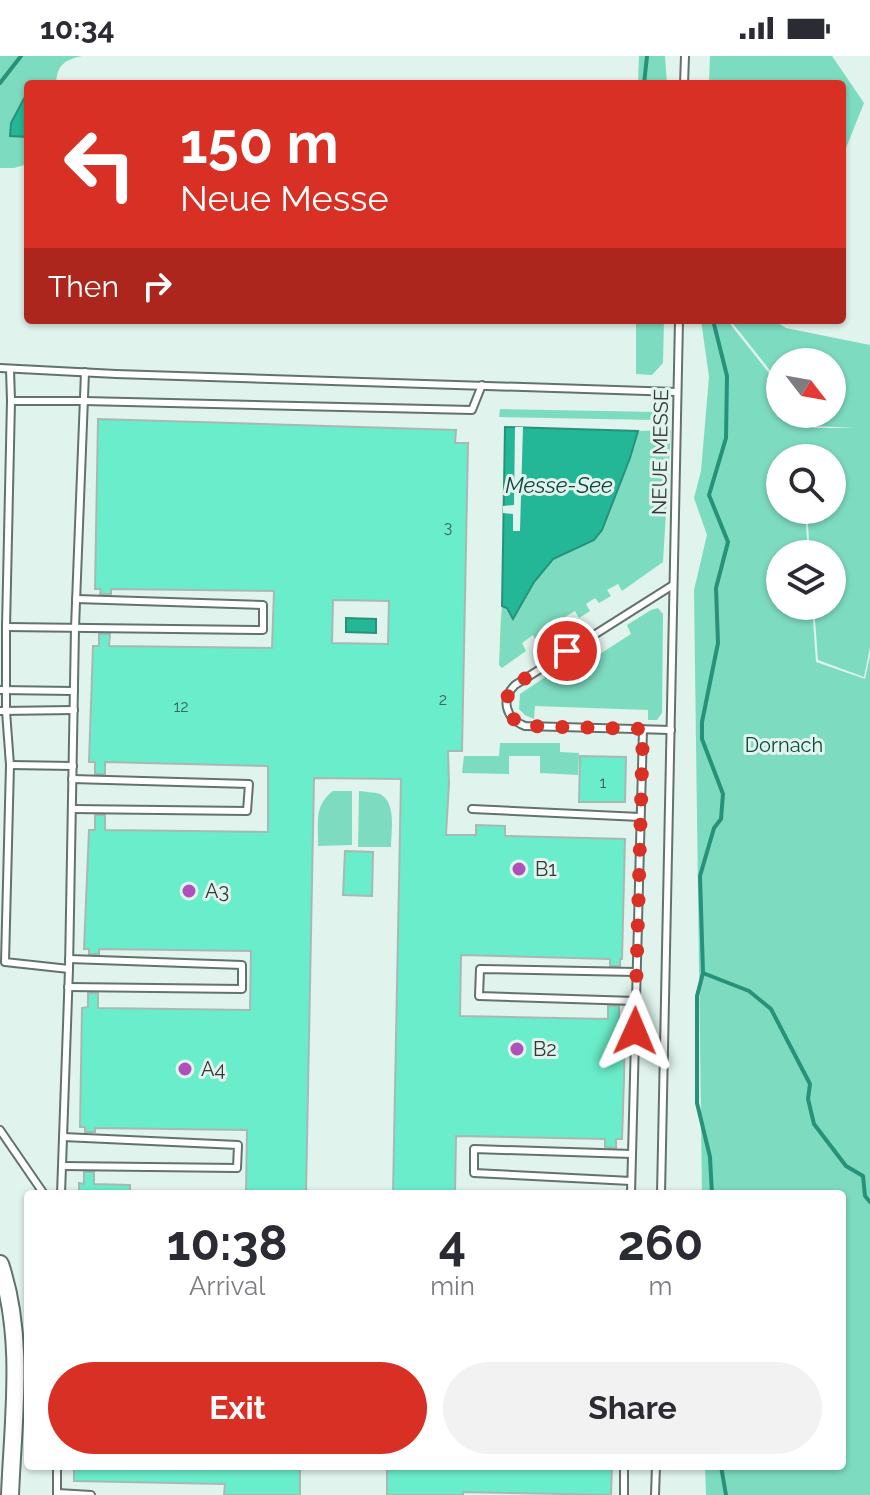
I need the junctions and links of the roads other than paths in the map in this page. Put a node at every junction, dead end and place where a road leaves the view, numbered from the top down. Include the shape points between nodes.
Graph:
1 (684, 58) edge
2 (684, 80) edge
3 (679, 324) edge
4 (0, 368) edge
5 (10, 369) junction
6 (85, 372) junction
7 (482, 385) junction
8 (677, 392) junction
9 (11, 401) junction
10 (84, 401) junction
11 (673, 585) junction
12 (76, 599) junction
13 (6, 627) junction
14 (75, 628) junction
15 (3, 690) edge
16 (74, 691) junction
17 (74, 710) junction
18 (3, 711) edge
19 (643, 729) junction
20 (671, 730) junction
21 (10, 765) junction
22 (73, 766) junction
23 (72, 779) junction
24 (72, 809) junction
25 (472, 809) dead end
26 (640, 817) junction
27 (69, 959) junction
28 (5, 962) junction
29 (69, 969) junction
30 (0, 970) edge
31 (636, 972) junction
32 (68, 987) junction
33 (635, 1001) junction
34 (0, 1130) edge
35 (63, 1137) junction
36 (632, 1154) junction
37 (62, 1166) junction
38 (631, 1181) junction
39 (41, 1190) edge
40 (61, 1190) edge
41 (631, 1190) edge
42 (661, 1190) edge
43 (0, 1264) edge
44 (57, 1470) edge
45 (624, 1470) edge
46 (656, 1470) edge
47 (57, 1494) edge
48 (10, 1495) edge
49 (91, 1495) edge
50 (624, 1495) edge
51 (655, 1495) edge

1 - 2 lane
3 - 8 lane, NEUE MESSE
4 - 5 lane
5 - 6 lane
5 - 9 lane
6 - 7 lane
6 - 10 lane
7 - 8 lane
7 - 10 lane via 472,410
8 - 11 lane, NEUE MESSE
9 - 10 lane
9 - 13 lane
10 - 12 lane
11 - 19 lane via 515,685 506,699 509,716 525,726
11 - 20 lane, NEUE MESSE
12 - 14 lane
12 - 14 lane via 263,605 263,630
13 - 14 lane
13 - 15 lane
14 - 16 lane
15 - 16 lane
15 - 18 lane
16 - 17 lane
17 - 18 lane
17 - 22 lane
18 - 21 lane
19 - 20 lane
19 - 26 lane
20 - 42 lane, NEUE MESSE
21 - 22 lane
21 - 28 lane
22 - 23 lane
23 - 24 lane
23 - 24 lane via 249,784 247,811
24 - 27 lane
25 - 26 lane
26 - 31 lane
27 - 29 lane
27 - 32 lane via 242,965 242,989
28 - 29 lane
28 - 30 lane
29 - 32 lane
31 - 33 lane
31 - 33 lane via 480,969 479,996
32 - 35 lane
33 - 36 lane
34 - 39 lane
35 - 37 lane
35 - 37 lane via 238,1145 237,1168
36 - 38 lane
36 - 38 lane via 474,1149 474,1173
37 - 40 lane
38 - 41 lane
43 - 48 street via 15,1334
44 - 47 lane
45 - 50 lane
46 - 51 lane
47 - 49 lane

